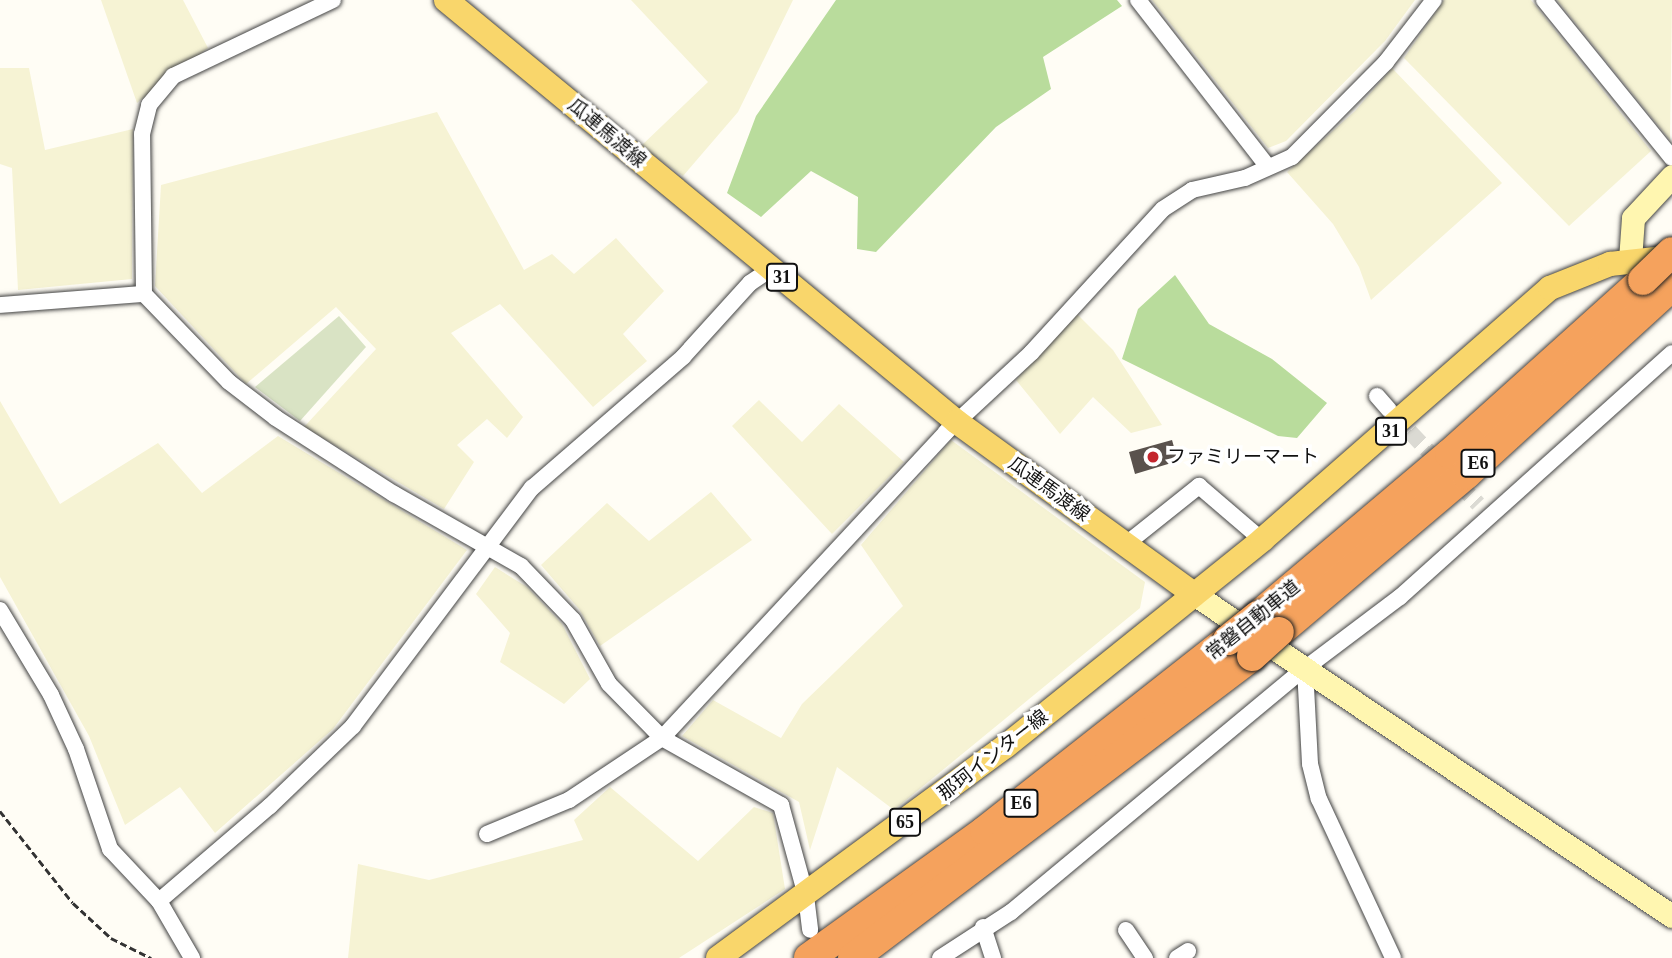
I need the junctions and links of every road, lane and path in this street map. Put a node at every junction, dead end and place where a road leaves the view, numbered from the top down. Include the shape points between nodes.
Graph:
1 (333, 0) edge
2 (1138, 0) edge
3 (1434, 0) edge
4 (1544, 0) edge
5 (455, 3) edge
6 (1672, 158) edge
7 (1267, 166) junction
8 (1672, 176) edge
9 (1672, 252) edge
10 (1672, 257) edge
11 (771, 269) junction
12 (1648, 275) edge
13 (144, 294) junction
14 (0, 305) edge
15 (1672, 353) edge
16 (1377, 396) dead end
17 (1389, 410) tunnel mouth
18 (957, 422) junction
19 (1478, 504) tunnel mouth
20 (1490, 517) junction
21 (1262, 540) junction
22 (1125, 545) junction
23 (485, 548) junction
24 (1194, 594) junction
25 (0, 610) edge
26 (1240, 648) junction
27 (1305, 668) junction
28 (662, 738) junction
29 (0, 811) edge
30 (487, 834) dead end
31 (806, 896) junction
32 (159, 901) junction
33 (1672, 916) edge
34 (983, 927) junction
35 (1126, 930) dead end
36 (810, 944) edge
37 (151, 958) edge
38 (192, 958) edge
39 (718, 958) edge
40 (853, 958) edge
41 (940, 958) edge
42 (992, 958) edge
43 (1145, 958) edge
44 (1393, 958) edge

1 - 13 street via 173,76 149,105 142,134
2 - 7 street
3 - 7 street via 1386,62 1292,157
4 - 6 street
5 - 11 main road, 瓜連馬渡線 / 31
7 - 18 street via 1245,178 1192,190 1163,209 1031,353
8 - 12 street via 1633,218
9 - 12 highway, 常磐自動車道 / E6, bridge
10 - 12 main road, 31
11 - 18 main road, 瓜連馬渡線 / 31
11 - 23 street via 750,283 683,357 532,488
12 - 21 main road, 31 via 1585,271 1550,288
12 - 26 highway, 常磐自動車道 / E6, bridge via 1466,474
13 - 14 street
13 - 23 street via 229,382 276,418
15 - 20 street
16 - 17 street
18 - 22 main road, 瓜連馬渡線 / 31
18 - 28 street
19 - 20 street
20 - 27 street via 1399,597
21 - 22 street via 1199,486
21 - 24 main road, 31
22 - 24 main road, 瓜連馬渡線 / 31
23 - 28 street via 521,566 552,593 609,684
23 - 32 street via 353,726 270,806
24 - 27 street
24 - 31 main road, 那珂インター線 / 65 via 1006,746
25 - 32 street via 61,716 110,849
26 - 36 highway, 常磐自動車道 / E6 via 985,831
26 - 40 highway, 常磐自動車道 / E6
27 - 33 street
27 - 34 street via 1011,912
27 - 44 street via 1310,764 1319,799
28 - 30 street via 569,800
28 - 31 street via 781,805
29 - 37 path via 73,903 111,938
31 - 36 street
31 - 39 main road, 那珂インター線 / 65
32 - 38 street
34 - 41 street
34 - 42 street
35 - 43 street

